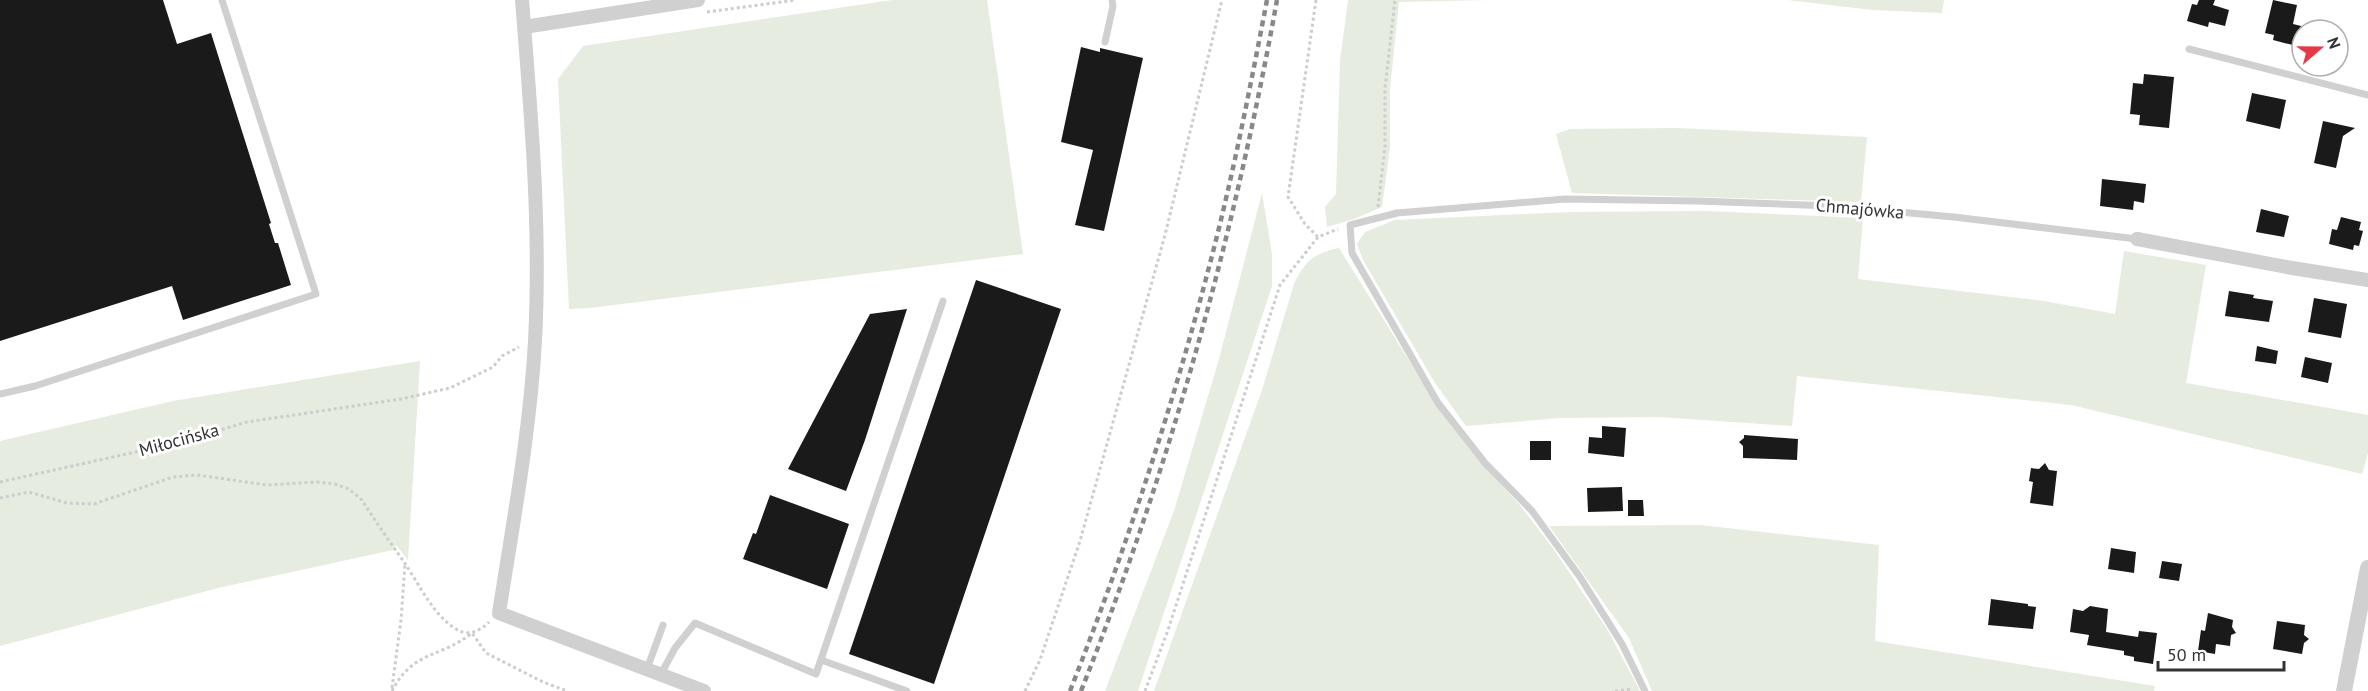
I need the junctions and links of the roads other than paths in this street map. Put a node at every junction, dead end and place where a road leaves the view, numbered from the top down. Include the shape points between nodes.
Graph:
1 (222, 0) edge
2 (522, 0) edge
3 (698, 0) edge
4 (1112, 0) edge
5 (524, 27) junction
6 (1105, 42) dead end
7 (2189, 49) dead end
8 (2368, 95) edge
9 (2137, 239) joint
10 (2368, 280) edge
11 (943, 301) dead end
12 (0, 394) edge
13 (2368, 568) edge
14 (663, 625) dead end
15 (821, 660) junction
16 (647, 669) junction
17 (661, 674) junction
18 (1644, 689) edge
19 (704, 691) edge
20 (907, 691) edge
21 (2344, 691) edge

1 - 12 lane via 316,294
2 - 5 street
3 - 5 street
4 - 6 lane
5 - 16 street via 535,177 535,342 526,443 499,612
7 - 8 lane
9 - 10 street, Chmajówka
9 - 18 lane, Chmajówka via 1832,206 1697,201 1565,199 1397,213 1350,225 1352,253 1438,403 1485,462 1532,511 1580,577 1622,644
11 - 15 lane
13 - 21 street
14 - 16 lane
15 - 17 lane via 816,674 695,623
15 - 20 lane
16 - 17 street
17 - 19 street

